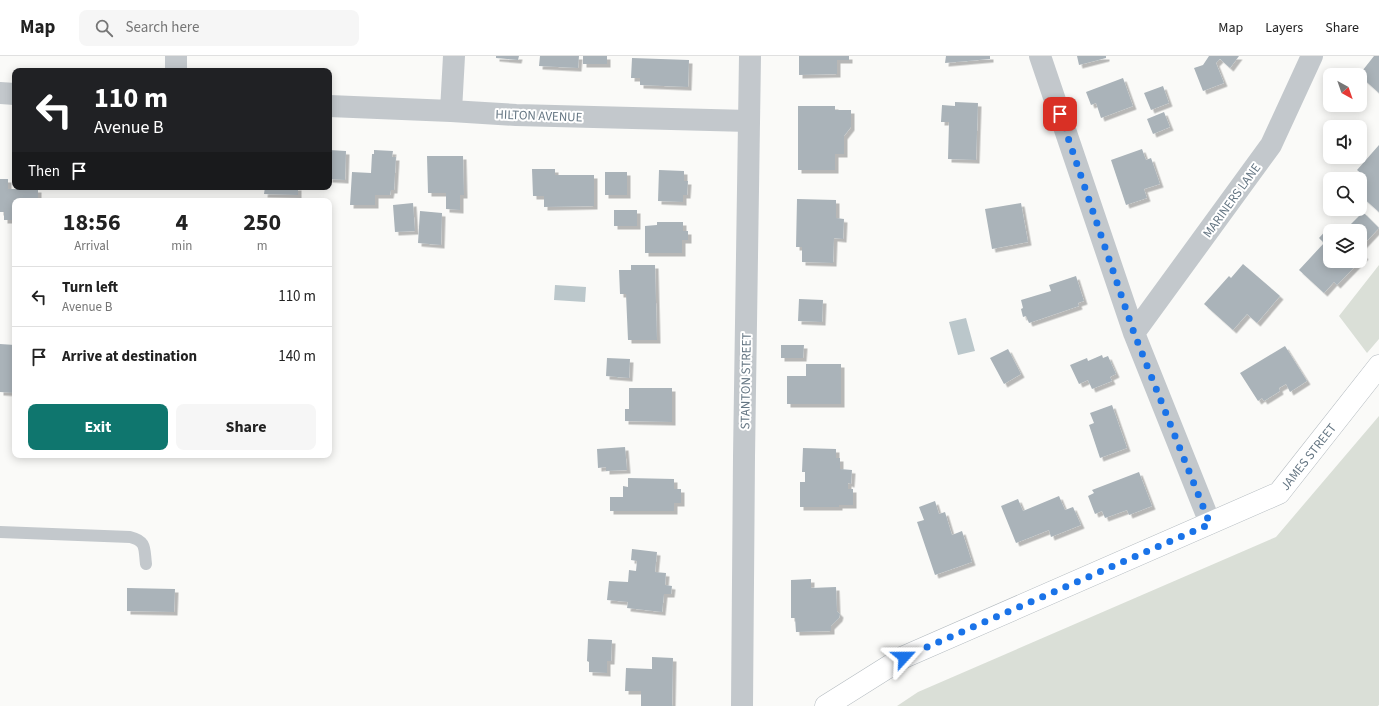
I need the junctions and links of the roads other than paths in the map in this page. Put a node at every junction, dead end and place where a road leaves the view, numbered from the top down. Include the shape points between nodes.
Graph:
1 (176, 56) edge
2 (454, 56) edge
3 (750, 56) edge
4 (1040, 56) edge
5 (1312, 56) edge
6 (176, 68) edge
7 (0, 93) edge
8 (12, 94) edge
9 (332, 106) edge
10 (451, 111) junction
11 (749, 121) junction
12 (1134, 333) junction
13 (1379, 366) edge
14 (1210, 524) junction
15 (0, 532) edge
16 (146, 564) dead end
17 (742, 706) edge
18 (826, 706) edge

1 - 6 street
2 - 10 street
3 - 11 street, STANTON STREET
4 - 12 street
5 - 12 street, MARINERS LANE via 1271,146
7 - 8 street
9 - 10 street, HILTON AVENUE
10 - 11 street, HILTON AVENUE
11 - 17 street, STANTON STREET
12 - 14 street
13 - 14 main road, JAMES STREET via 1279,493
14 - 18 main road, JAMES STREET via 904,657
15 - 16 lane via 130,537 143,543

